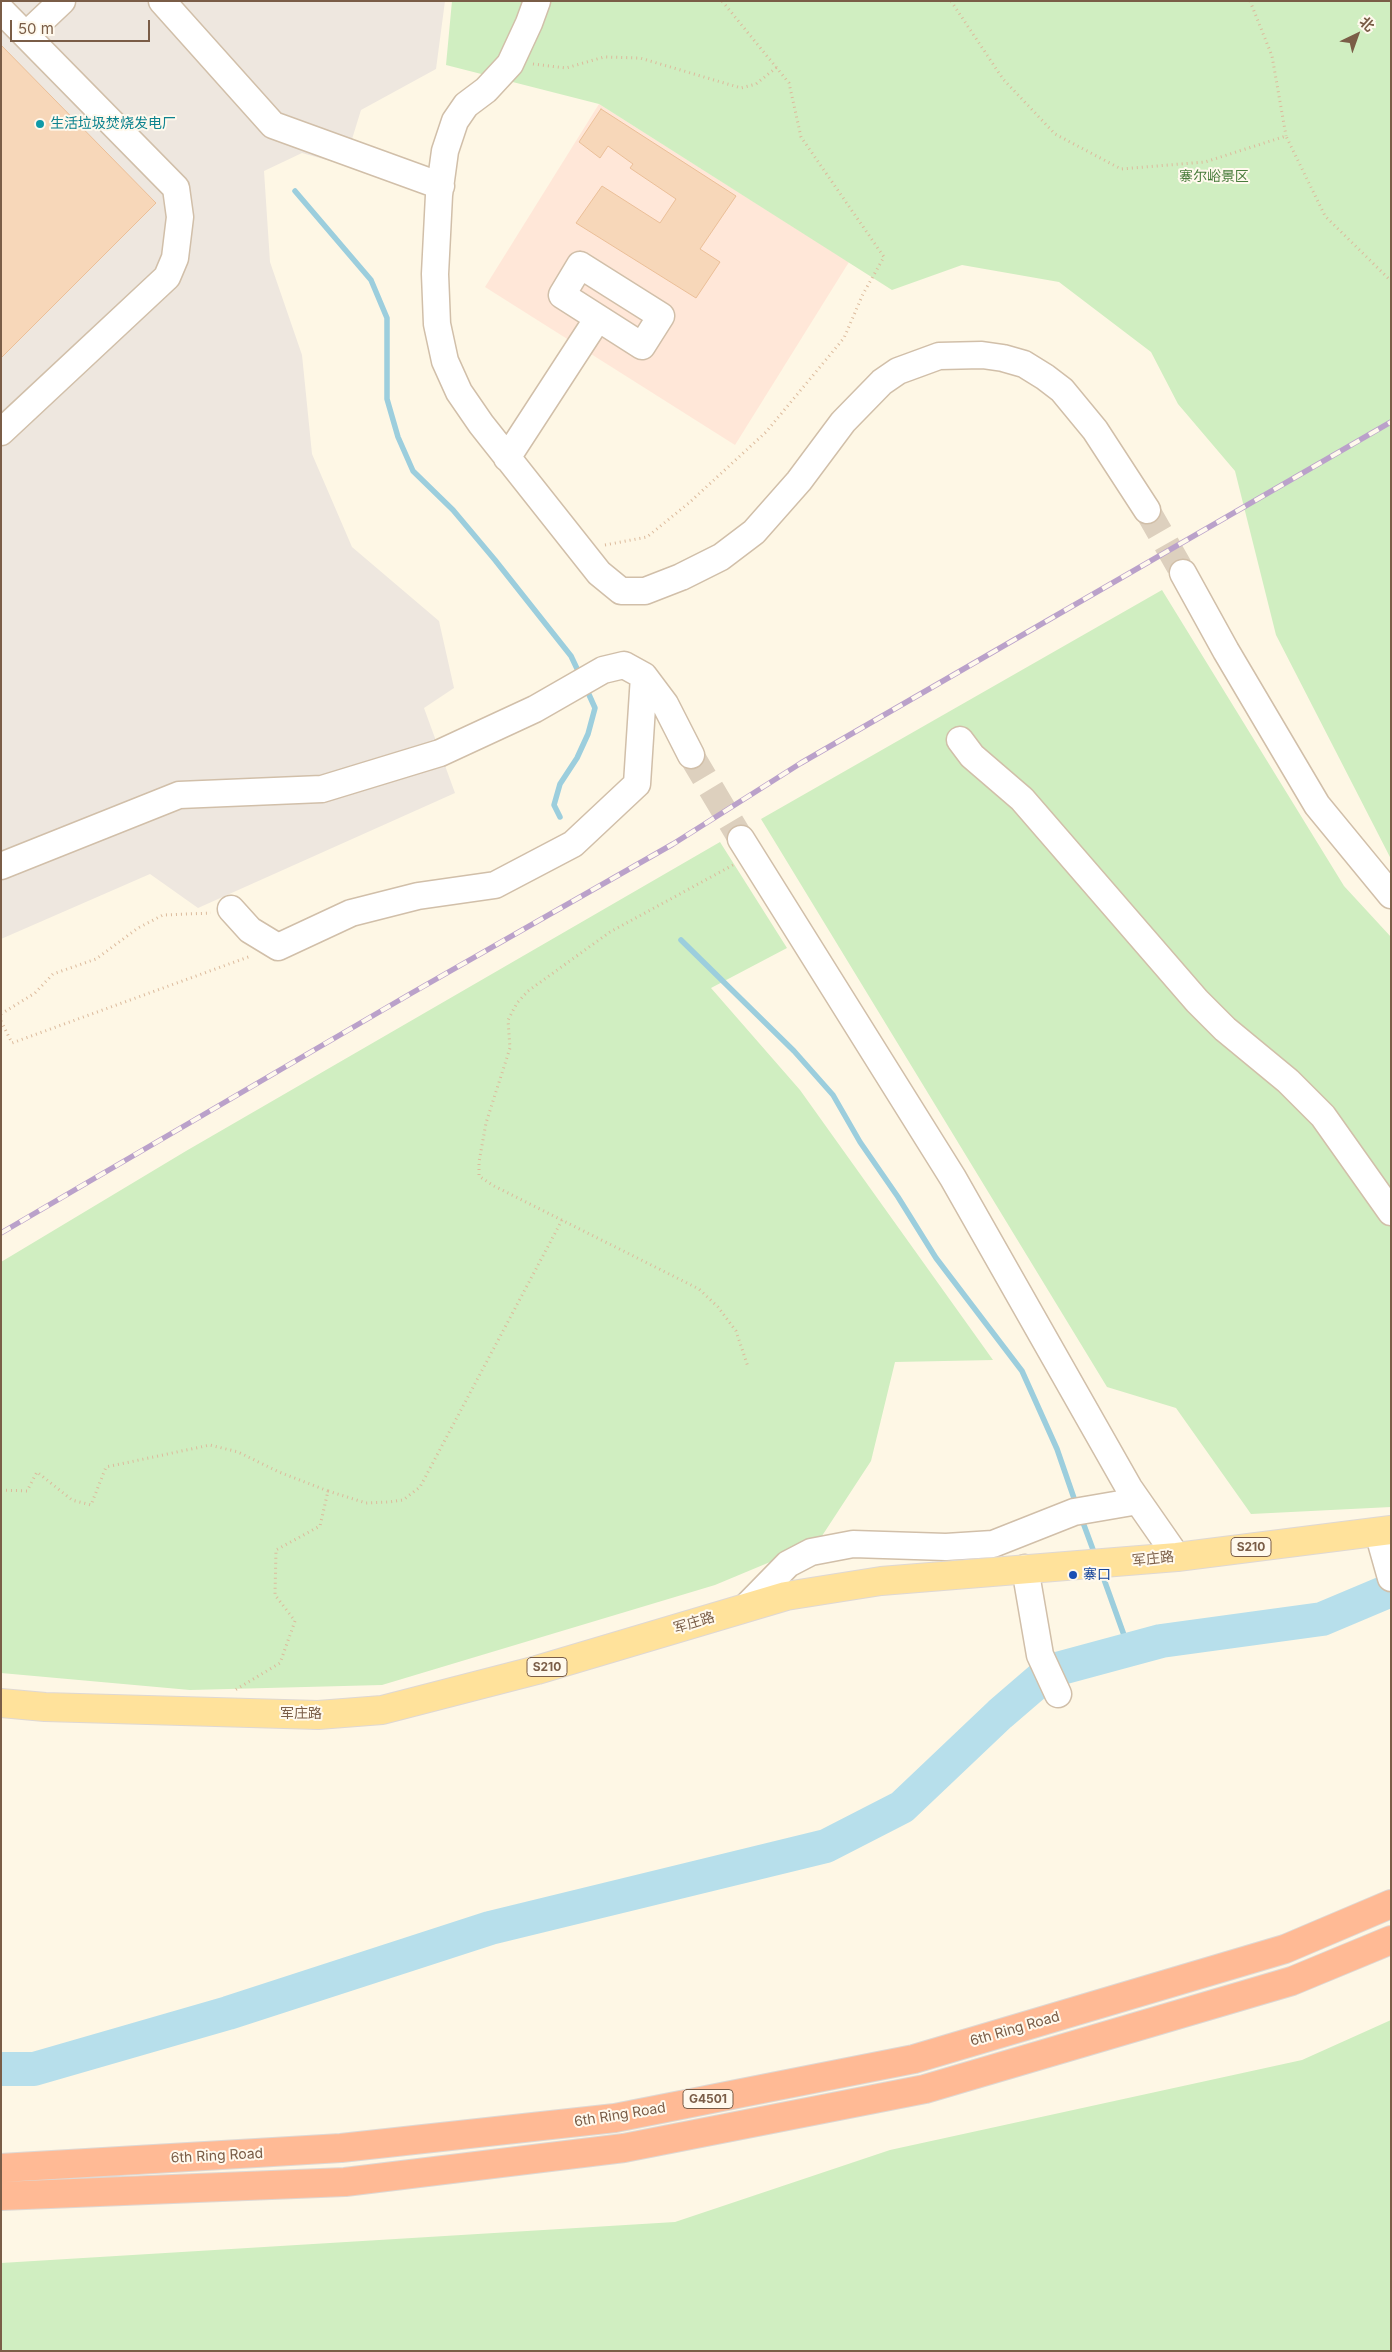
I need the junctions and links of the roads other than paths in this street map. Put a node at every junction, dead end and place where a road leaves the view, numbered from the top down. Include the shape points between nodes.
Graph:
1 (62, 1) edge
2 (162, 1) edge
3 (537, 1) edge
4 (1, 10) edge
5 (26, 35) junction
6 (441, 186) junction
7 (598, 318) dead end
8 (1, 432) edge
9 (507, 458) junction
10 (1148, 510) tunnel mouth
11 (1184, 573) tunnel mouth
12 (644, 676) junction
13 (960, 740) dead end
14 (691, 755) tunnel mouth
15 (746, 847) tunnel mouth
16 (1, 866) edge
17 (1391, 896) edge
18 (231, 909) road end
19 (1391, 1212) edge
20 (1138, 1501) junction
21 (1384, 1531) edge
22 (1177, 1556) junction
23 (1025, 1568) junction
24 (1389, 1571) edge
25 (746, 1608) junction
26 (1058, 1694) dead end
27 (1, 1702) edge
28 (1391, 1904) edge
29 (1391, 1940) edge
30 (1, 2168) edge
31 (1, 2196) edge

1 - 5 street
2 - 6 street via 273,125
3 - 6 street via 510,64 486,90 466,105 455,121 445,151
4 - 5 street
5 - 8 street via 176,188 180,217 175,258 167,277
6 - 9 street via 435,274 437,324 445,362 459,392
7 - 9 street
9 - 10 street via 599,573 621,591 645,591 707,564 754,532 799,481 843,422 882,382 898,371 939,356 982,355 1024,364 1062,390 1096,430
11 - 17 street via 1317,805
12 - 14 street via 665,704
12 - 16 street via 624,665 602,670 535,710 440,753 322,789 179,795
12 - 18 street via 637,784 573,844 495,885 418,896 351,913 278,947 250,930
13 - 19 street via 972,756 1022,799 1197,1001 1323,1116
15 - 20 street via 953,1178
20 - 22 street
20 - 25 street via 1074,1512 993,1544 946,1547 853,1544 811,1552 788,1564
21 - 22 main road, 军庄路 / S210
21 - 24 street
22 - 23 main road, 军庄路 / S210
23 - 25 main road, 军庄路 / S210 via 881,1581 786,1596
23 - 26 street via 1040,1656
25 - 27 main road, 军庄路 / S210 via 537,1670 382,1710 318,1715 45,1707
28 - 30 highway, 6th Ring Road / G4501 via 1285,1949 914,2058 615,2118 341,2148
29 - 31 highway, G4501 via 1292,1981 925,2089 624,2148 345,2182

